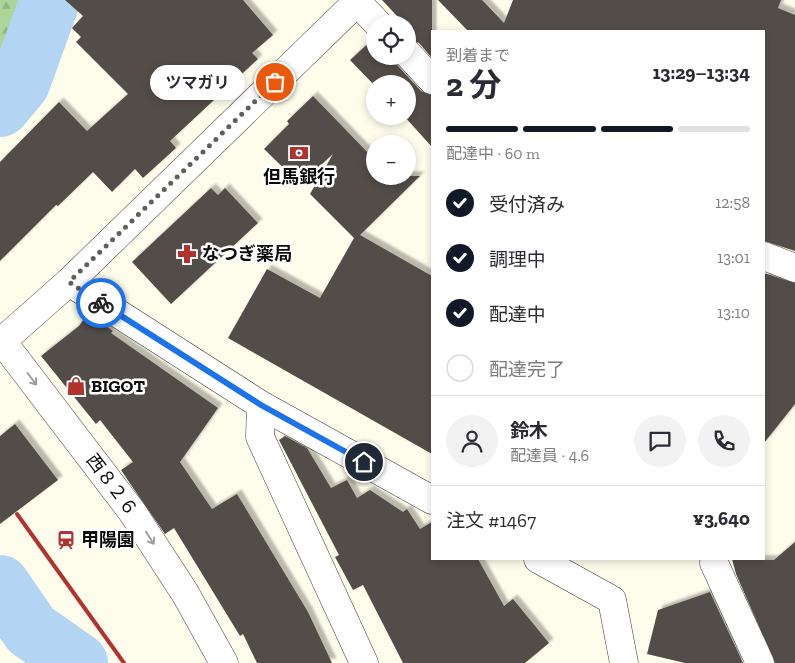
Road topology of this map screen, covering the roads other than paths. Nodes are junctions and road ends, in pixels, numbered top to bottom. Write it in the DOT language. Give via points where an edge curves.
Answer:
graph roads {
  1 [pos="358,1"];
  2 [pos="370,15"];
  3 [pos="416,63"];
  4 [pos="431,79"];
  5 [pos="765,256"];
  6 [pos="795,268"];
  7 [pos="69,282"];
  8 [pos="1,342"];
  9 [pos="261,405"];
  10 [pos="431,499"];
  11 [pos="540,560"];
  12 [pos="714,563"];
  13 [pos="224,663"];
  14 [pos="364,663"];
  15 [pos="624,663"];
  16 [pos="760,663"];
  1 -- 2 [label="street"];
  1 -- 7 [label="street"];
  3 -- 4 [label="street"];
  5 -- 6 [label="street"];
  7 -- 8 [label="street"];
  7 -- 9 [label="street"];
  8 -- 13 [label="street, 西８２６, one-way" via="133,513 185,593"];
  9 -- 10 [label="street"];
  9 -- 14 [label="street" via="260,437"];
  11 -- 15 [label="street" via="612,600"];
  12 -- 16 [label="street"];
}
